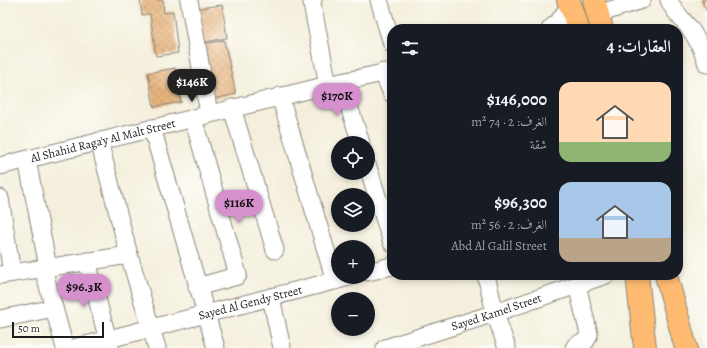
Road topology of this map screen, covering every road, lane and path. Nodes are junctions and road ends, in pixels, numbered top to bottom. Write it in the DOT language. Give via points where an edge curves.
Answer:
graph roads {
  1 [pos="189,0"];
  2 [pos="313,0"];
  3 [pos="379,0"];
  4 [pos="642,0"];
  5 [pos="669,0"];
  6 [pos="569,2"];
  7 [pos="598,14"];
  8 [pos="556,24"];
  9 [pos="576,24"];
  10 [pos="387,27"];
  11 [pos="707,64"];
  12 [pos="387,72"];
  13 [pos="335,83"];
  14 [pos="280,96"];
  15 [pos="232,108"];
  16 [pos="201,116"];
  17 [pos="152,128"];
  18 [pos="358,136"];
  19 [pos="99,141"];
  20 [pos="27,160"];
  21 [pos="0,166"];
  22 [pos="372,180"];
  23 [pos="0,198"];
  24 [pos="387,227"];
  25 [pos="331,247"];
  26 [pos="275,250"];
  27 [pos="128,255"];
  28 [pos="87,261"];
  29 [pos="387,267"];
  30 [pos="46,268"];
  31 [pos="375,270"];
  32 [pos="6,274"];
  33 [pos="487,280"];
  34 [pos="593,280"];
  35 [pos="638,280"];
  36 [pos="667,280"];
  37 [pos="331,282"];
  38 [pos="577,286"];
  39 [pos="198,287"];
  40 [pos="271,297"];
  41 [pos="54,308"];
  42 [pos="206,313"];
  43 [pos="496,313"];
  44 [pos="0,319"];
  45 [pos="152,329"];
  46 [pos="109,344"];
  47 [pos="65,348"];
  48 [pos="74,348"];
  49 [pos="157,348"];
  50 [pos="216,348"];
  51 [pos="282,348"];
  52 [pos="385,348"];
  53 [pos="507,348"];
  54 [pos="574,348"];
  55 [pos="645,348"];
  56 [pos="686,348"];
  1 -- 16 [label="street"];
  2 -- 13 [label="street" via="312,9"];
  3 -- 10 [label="street"];
  4 -- 7 [label="street"];
  5 -- 11 [label="street" via="695,35"];
  6 -- 8 [label="street"];
  6 -- 9 [label="highway"];
  12 -- 13 [label="street, Al Shahid Raga'y Al Malt Street"];
  13 -- 14 [label="street, Al Shahid Raga'y Al Malt Street"];
  13 -- 18 [label="street"];
  14 -- 15 [label="street, Al Shahid Raga'y Al Malt Street"];
  14 -- 25 [label="street"];
  15 -- 16 [label="street, Al Shahid Raga'y Al Malt Street"];
  15 -- 26 [label="street"];
  16 -- 17 [label="street, Al Shahid Raga'y Al Malt Street"];
  16 -- 39 [label="street" via="238,275"];
  17 -- 19 [label="street, Al Shahid Raga'y Al Malt Street"];
  17 -- 39 [label="street"];
  19 -- 20 [label="street, Al Shahid Raga'y Al Malt Street"];
  19 -- 27 [label="street"];
  20 -- 21 [label="street, Al Shahid Raga'y Al Malt Street"];
  20 -- 30 [label="street"];
  22 -- 24 [label="street"];
  23 -- 32 [label="street"];
  27 -- 28 [label="street"];
  27 -- 45 [label="street"];
  28 -- 30 [label="street"];
  28 -- 46 [label="street"];
  29 -- 31 [label="street"];
  30 -- 32 [label="street"];
  30 -- 41 [label="street"];
  33 -- 43 [label="street"];
  34 -- 38 [label="street, Sayed Kamel Street"];
  35 -- 55 [label="highway"];
  36 -- 56 [label="highway"];
  37 -- 40 [label="street, Sayed Al Gendy Street"];
  38 -- 43 [label="street, Sayed Kamel Street"];
  38 -- 54 [label="street" via="589,334 586,341"];
  39 -- 42 [label="street"];
  40 -- 42 [label="street, Sayed Al Gendy Street"];
  40 -- 51 [label="street"];
  41 -- 44 [label="street"];
  41 -- 47 [label="street"];
  42 -- 45 [label="street, Sayed Al Gendy Street"];
  42 -- 50 [label="street"];
  43 -- 52 [label="street, Sayed Kamel Street"];
  43 -- 53 [label="street"];
  45 -- 46 [label="street, Sayed Al Gendy Street"];
  45 -- 49 [label="street"];
  46 -- 48 [label="street, Sayed Al Gendy Street"];
}
